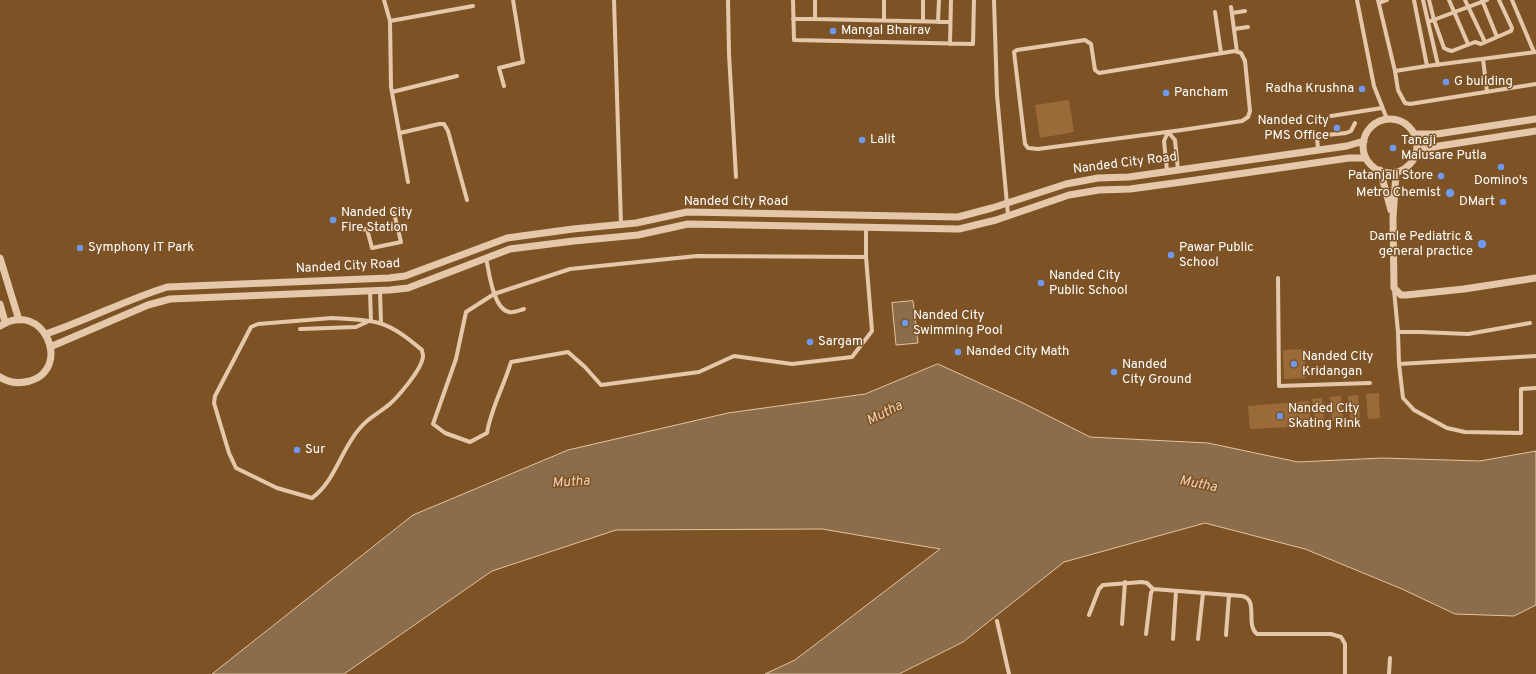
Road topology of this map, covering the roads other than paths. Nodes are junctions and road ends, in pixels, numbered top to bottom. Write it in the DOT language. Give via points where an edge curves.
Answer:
graph roads {
  1 [pos="384,0"];
  2 [pos="513,0"];
  3 [pos="614,0"];
  4 [pos="728,0"];
  5 [pos="793,0"];
  6 [pos="815,0"];
  7 [pos="884,0"];
  8 [pos="923,0"];
  9 [pos="939,0"];
  10 [pos="951,0"];
  11 [pos="974,0"];
  12 [pos="994,0"];
  13 [pos="1356,0"];
  14 [pos="1386,0"];
  15 [pos="1414,0"];
  16 [pos="1423,0"];
  17 [pos="1429,0"];
  18 [pos="1449,0"];
  19 [pos="1466,0"];
  20 [pos="1484,0"];
  21 [pos="1499,0"];
  22 [pos="1512,0"];
  23 [pos="1379,2"];
  24 [pos="473,6"];
  25 [pos="1231,7"];
  26 [pos="1469,7"];
  27 [pos="1245,11"];
  28 [pos="1215,12"];
  29 [pos="1454,12"];
  30 [pos="1232,14"];
  31 [pos="793,19"];
  32 [pos="815,19"];
  33 [pos="1434,20"];
  34 [pos="390,21"];
  35 [pos="884,21"];
  36 [pos="923,22"];
  37 [pos="938,22"];
  38 [pos="950,22"];
  39 [pos="1428,22"];
  40 [pos="1248,27"];
  41 [pos="1234,29"];
  42 [pos="1497,37"];
  43 [pos="1485,42"];
  44 [pos="950,44"];
  45 [pos="1468,44"];
  46 [pos="1237,52"];
  47 [pos="1535,52"];
  48 [pos="1221,53"];
  49 [pos="1483,59"];
  50 [pos="1438,65"];
  51 [pos="1427,66"];
  52 [pos="1395,71"];
  53 [pos="457,76"];
  54 [pos="1536,84"];
  55 [pos="504,86"];
  56 [pos="392,92"];
  57 [pos="1487,92"];
  58 [pos="1382,108"];
  59 [pos="1331,116"];
  60 [pos="1386,119"];
  61 [pos="1536,119"];
  62 [pos="1355,123"];
  63 [pos="1536,131"];
  64 [pos="1168,132"];
  65 [pos="400,133"];
  66 [pos="1415,134"];
  67 [pos="1364,141"];
  68 [pos="1318,150"];
  69 [pos="1417,150"];
  70 [pos="1366,158"];
  71 [pos="1178,170"];
  72 [pos="1380,170"];
  73 [pos="1167,171"];
  74 [pos="1396,172"];
  75 [pos="736,177"];
  76 [pos="408,182"];
  77 [pos="467,200"];
  78 [pos="1006,204"];
  79 [pos="394,213"];
  80 [pos="1008,215"];
  81 [pos="667,216"];
  82 [pos="1392,218"];
  83 [pos="621,224"];
  84 [pos="671,228"];
  85 [pos="866,228"];
  86 [pos="359,230"];
  87 [pos="866,257"];
  88 [pos="0,258"];
  89 [pos="486,258"];
  90 [pos="1278,278"];
  91 [pos="1536,278"];
  92 [pos="1394,288"];
  93 [pos="370,291"];
  94 [pos="380,291"];
  95 [pos="494,294"];
  96 [pos="0,304"];
  97 [pos="524,309"];
  98 [pos="19,320"];
  99 [pos="369,321"];
  100 [pos="381,323"];
  101 [pos="1530,323"];
  102 [pos="3,324"];
  103 [pos="300,329"];
  104 [pos="1398,332"];
  105 [pos="46,334"];
  106 [pos="50,347"];
  107 [pos="1536,356"];
  108 [pos="1399,364"];
  109 [pos="0,377"];
  110 [pos="1370,383"];
  111 [pos="1536,388"];
  112 [pos="1125,582"];
  113 [pos="1153,589"];
  114 [pos="1176,591"];
  115 [pos="1203,593"];
  116 [pos="1229,595"];
  117 [pos="1090,615"];
  118 [pos="997,621"];
  119 [pos="1122,624"];
  120 [pos="1146,634"];
  121 [pos="1226,635"];
  122 [pos="1173,639"];
  123 [pos="1198,639"];
  124 [pos="1390,658"];
  125 [pos="1009,674"];
  126 [pos="1345,674"];
  127 [pos="1389,674"];
  1 -- 34 [label="street"];
  2 -- 55 [label="street" via="523,62 498,68"];
  3 -- 83 [label="street"];
  4 -- 75 [label="street"];
  5 -- 31 [label="street"];
  6 -- 32 [label="street"];
  7 -- 35 [label="street"];
  8 -- 36 [label="street"];
  9 -- 37 [label="street"];
  10 -- 38 [label="street"];
  11 -- 44 [label="street" via="973,44"];
  12 -- 78 [label="street" via="997,95 1004,154"];
  13 -- 58 [label="street" via="1374,86"];
  14 -- 23 [label="street"];
  15 -- 51 [label="street"];
  16 -- 39 [label="street"];
  17 -- 33 [label="street"];
  18 -- 29 [label="street"];
  19 -- 26 [label="street"];
  20 -- 26 [label="street"];
  20 -- 42 [label="street"];
  21 -- 42 [label="street" via="1512,28 1511,31"];
  22 -- 47 [label="street"];
  23 -- 52 [label="street"];
  24 -- 34 [label="street"];
  25 -- 30 [label="street"];
  26 -- 29 [label="street"];
  26 -- 43 [label="street"];
  27 -- 30 [label="street"];
  28 -- 48 [label="street"];
  29 -- 33 [label="street"];
  29 -- 45 [label="street"];
  30 -- 41 [label="street"];
  31 -- 32 [label="street"];
  31 -- 44 [label="street" via="794,40"];
  32 -- 35 [label="street"];
  33 -- 39 [label="street"];
  33 -- 45 [label="street" via="1444,48 1452,51"];
  34 -- 56 [label="street"];
  35 -- 36 [label="street"];
  36 -- 37 [label="street"];
  37 -- 38 [label="street"];
  38 -- 44 [label="street"];
  39 -- 50 [label="street"];
  40 -- 41 [label="street"];
  41 -- 46 [label="street"];
  42 -- 43 [label="street"];
  43 -- 45 [label="street"];
  46 -- 48 [label="street"];
  46 -- 64 [label="street" via="1241,53 1245,61 1250,111 1248,117"];
  47 -- 49 [label="street"];
  48 -- 64 [label="street" via="1099,72 1095,70 1092,44 1085,40 1014,52 1025,144 1028,148 1038,149"];
  49 -- 50 [label="street"];
  49 -- 57 [label="street"];
  50 -- 51 [label="street"];
  51 -- 52 [label="street"];
  52 -- 57 [label="street" via="1398,90 1405,103"];
  53 -- 56 [label="street"];
  54 -- 57 [label="street"];
  56 -- 65 [label="street"];
  58 -- 59 [label="street"];
  58 -- 60 [label="street"];
  60 -- 66 [label="street" via="1403,122"];
  60 -- 67 [label="street" via="1372,126"];
  61 -- 66 [label="street" via="1437,134"];
  62 -- 68 [label="street" via="1351,131 1346,133 1317,136"];
  63 -- 69 [label="street"];
  64 -- 71 [label="street" via="1175,140"];
  64 -- 73 [label="street" via="1164,141"];
  65 -- 76 [label="street"];
  65 -- 77 [label="street" via="444,124"];
  66 -- 69 [label="street"];
  67 -- 68 [label="street, Nanded City Road"];
  67 -- 70 [label="street"];
  68 -- 71 [label="street, Nanded City Road"];
  69 -- 74 [label="street" via="1409,165"];
  70 -- 72 [label="street" via="1371,165"];
  70 -- 80 [label="street, Nanded City Road" via="1349,158 1182,182 1099,190 1069,195"];
  71 -- 73 [label="street, Nanded City Road"];
  72 -- 74 [label="street"];
  72 -- 82 [label="street"];
  73 -- 78 [label="street, Nanded City Road" via="1066,184"];
  74 -- 82 [label="street"];
  78 -- 80 [label="street"];
  78 -- 81 [label="street, Nanded City Road" via="958,217 687,212"];
  79 -- 86 [label="street" via="401,242 372,248 367,229"];
  80 -- 85 [label="street, Nanded City Road" via="959,229"];
  81 -- 83 [label="street, Nanded City Road"];
  81 -- 84 [label="street"];
  82 -- 92 [label="street"];
  83 -- 105 [label="street, Nanded City Road" via="507,238 405,276 167,287"];
  84 -- 85 [label="street, Nanded City Road" via="688,224"];
  84 -- 89 [label="street, Nanded City Road" via="638,235 510,249"];
  85 -- 87 [label="street"];
  87 -- 95 [label="street" via="697,256 570,270"];
  87 -- 95 [label="street" via="872,332 852,357 792,364 734,356 698,372 601,385 568,352 522,359 511,362 486,433 470,442 445,433 432,424 456,359 466,312"];
  88 -- 98 [label="street"];
  89 -- 94 [label="street, Nanded City Road" via="408,288"];
  89 -- 95 [label="street"];
  90 -- 110 [label="street" via="1279,386"];
  91 -- 92 [label="street" via="1406,295 1401,295"];
  92 -- 104 [label="street"];
  93 -- 94 [label="street, Nanded City Road"];
  93 -- 99 [label="street"];
  93 -- 106 [label="street, Nanded City Road" via="170,299 148,305"];
  94 -- 100 [label="street"];
  95 -- 97 [label="street" via="503,310 510,313"];
  96 -- 102 [label="street"];
  98 -- 102 [label="street"];
  98 -- 105 [label="street" via="32,322"];
  99 -- 100 [label="street"];
  99 -- 100 [label="street" via="332,318 258,324 250,327 215,396 214,403 236,468 276,488 303,497 312,498 319,493 348,442 370,418 400,396 424,357 422,350"];
  99 -- 103 [label="street" via="356,327"];
  101 -- 104 [label="street" via="1468,334"];
  104 -- 108 [label="street"];
  105 -- 106 [label="street"];
  106 -- 109 [label="street" via="50,360 46,368 32,380 15,383"];
  107 -- 108 [label="street"];
  108 -- 111 [label="street" via="1402,398 1414,410 1429,419 1447,428 1465,432 1521,433 1521,389"];
  112 -- 113 [label="street" via="1145,582"];
  112 -- 117 [label="street" via="1101,586"];
  112 -- 119 [label="street"];
  113 -- 114 [label="street"];
  113 -- 120 [label="street"];
  114 -- 115 [label="street"];
  114 -- 122 [label="street"];
  115 -- 116 [label="street"];
  115 -- 123 [label="street"];
  116 -- 121 [label="street"];
  116 -- 126 [label="street" via="1249,599 1252,628 1257,634 1331,634 1341,637 1345,644"];
  118 -- 125 [label="street"];
  124 -- 127 [label="street"];
}
